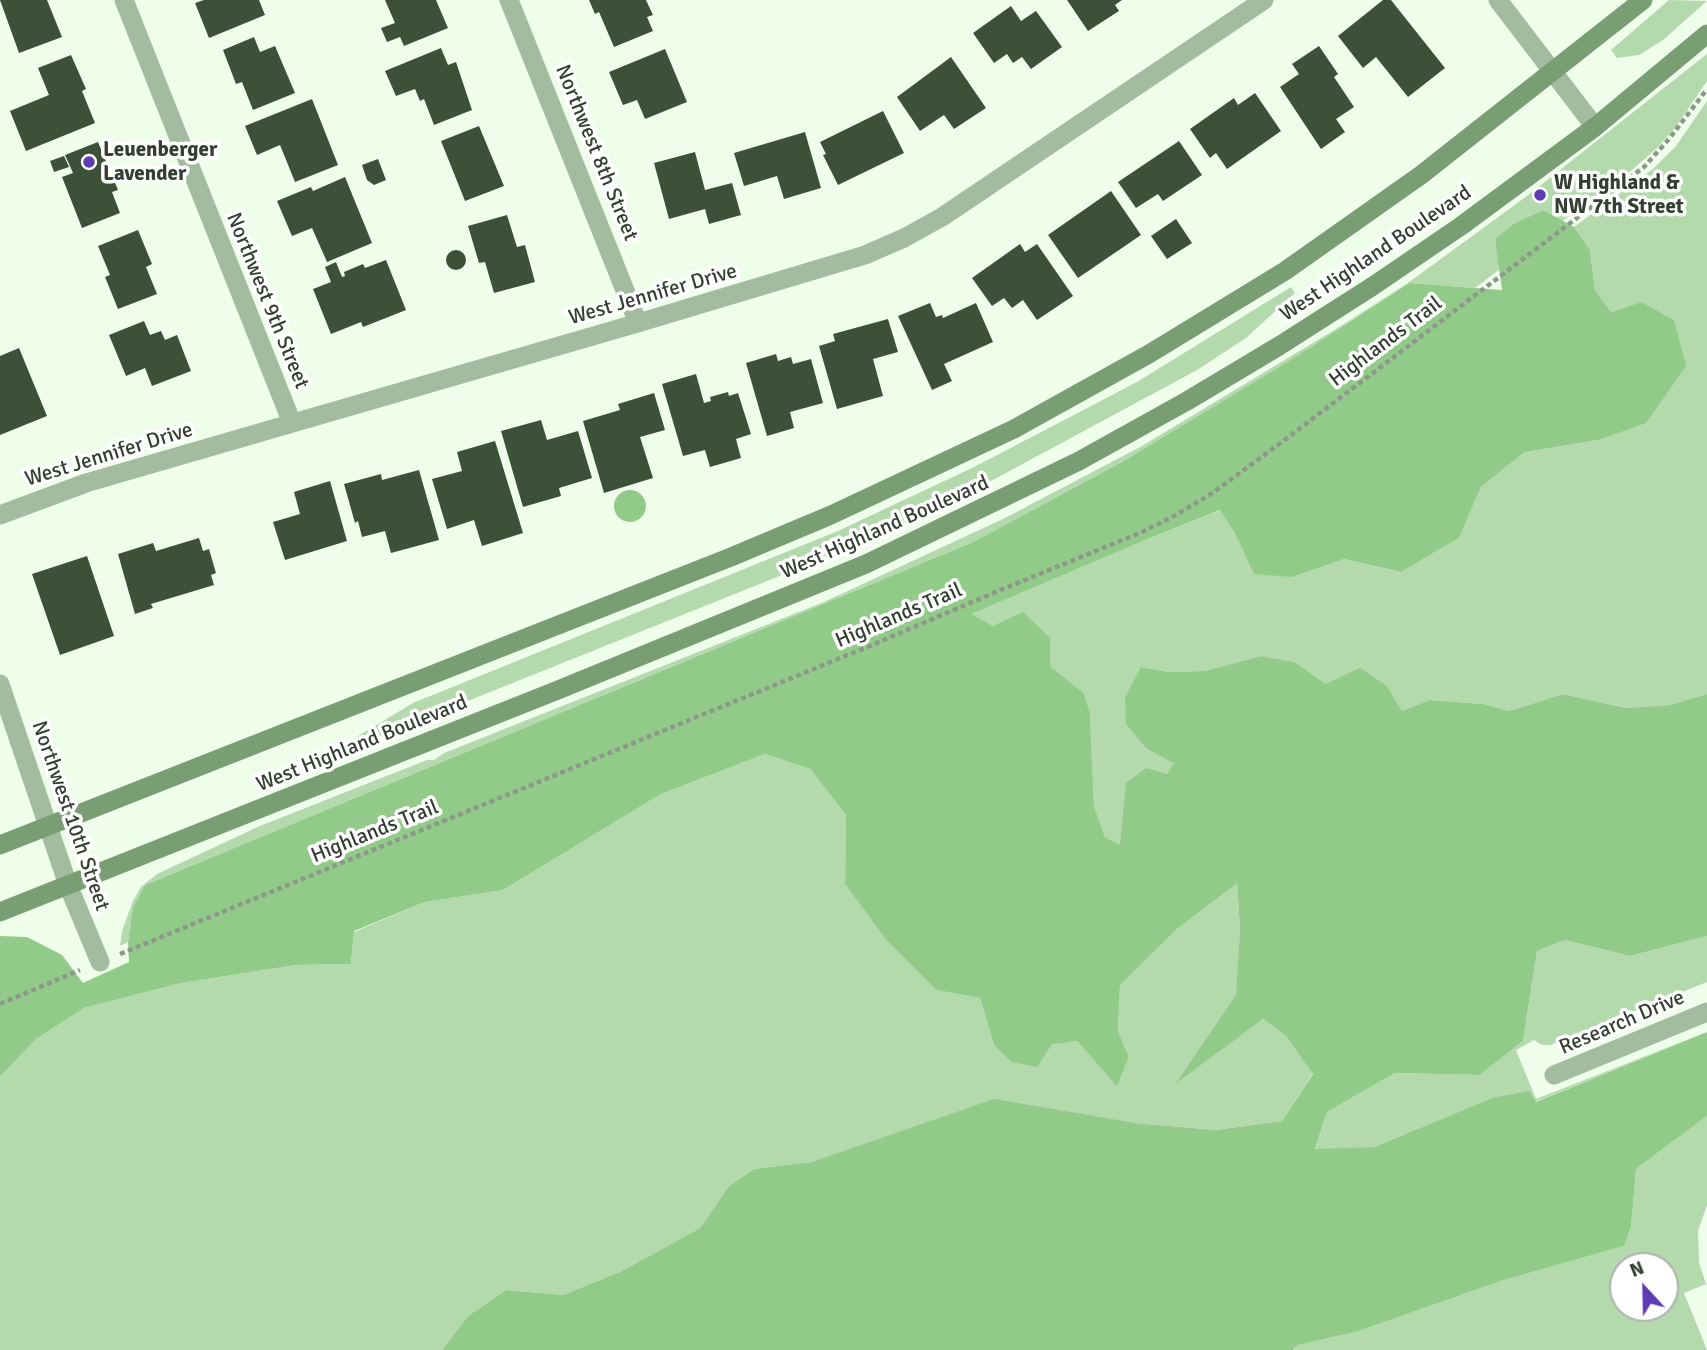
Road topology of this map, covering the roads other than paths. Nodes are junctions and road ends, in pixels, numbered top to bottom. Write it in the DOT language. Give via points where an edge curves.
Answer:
graph roads {
  1 [pos="124,0"];
  2 [pos="509,0"];
  3 [pos="1264,0"];
  4 [pos="1498,0"];
  5 [pos="1643,0"];
  6 [pos="1707,34"];
  7 [pos="1553,72"];
  8 [pos="1595,127"];
  9 [pos="638,323"];
  10 [pos="292,423"];
  11 [pos="0,514"];
  12 [pos="0,684"];
  13 [pos="48,826"];
  14 [pos="0,845"];
  15 [pos="68,885"];
  16 [pos="0,912"];
  17 [pos="100,962"];
  18 [pos="1707,1012"];
  19 [pos="1553,1075"];
  1 -- 10 [label="street, Northwest 9th Street"];
  2 -- 9 [label="street, Northwest 8th Street"];
  3 -- 9 [label="street, West Jennifer Drive" via="904,238 865,255"];
  4 -- 7 [label="street"];
  5 -- 7 [label="main road, West Highland Boulevard"];
  6 -- 8 [label="main road, West Highland Boulevard"];
  7 -- 8 [label="street"];
  7 -- 13 [label="main road, West Highland Boulevard" via="1421,175 1285,271 1014,429 744,552"];
  8 -- 15 [label="main road, West Highland Boulevard" via="1461,226 1279,346 1091,455 998,502 743,615"];
  9 -- 10 [label="street, West Jennifer Drive"];
  10 -- 11 [label="street, West Jennifer Drive" via="63,490"];
  12 -- 13 [label="street, Northwest 10th Street"];
  13 -- 14 [label="main road, West Highland Boulevard"];
  13 -- 15 [label="street, Northwest 10th Street"];
  15 -- 16 [label="main road, West Highland Boulevard"];
  15 -- 17 [label="street, Northwest 10th Street"];
  18 -- 19 [label="street, Research Drive"];
}
